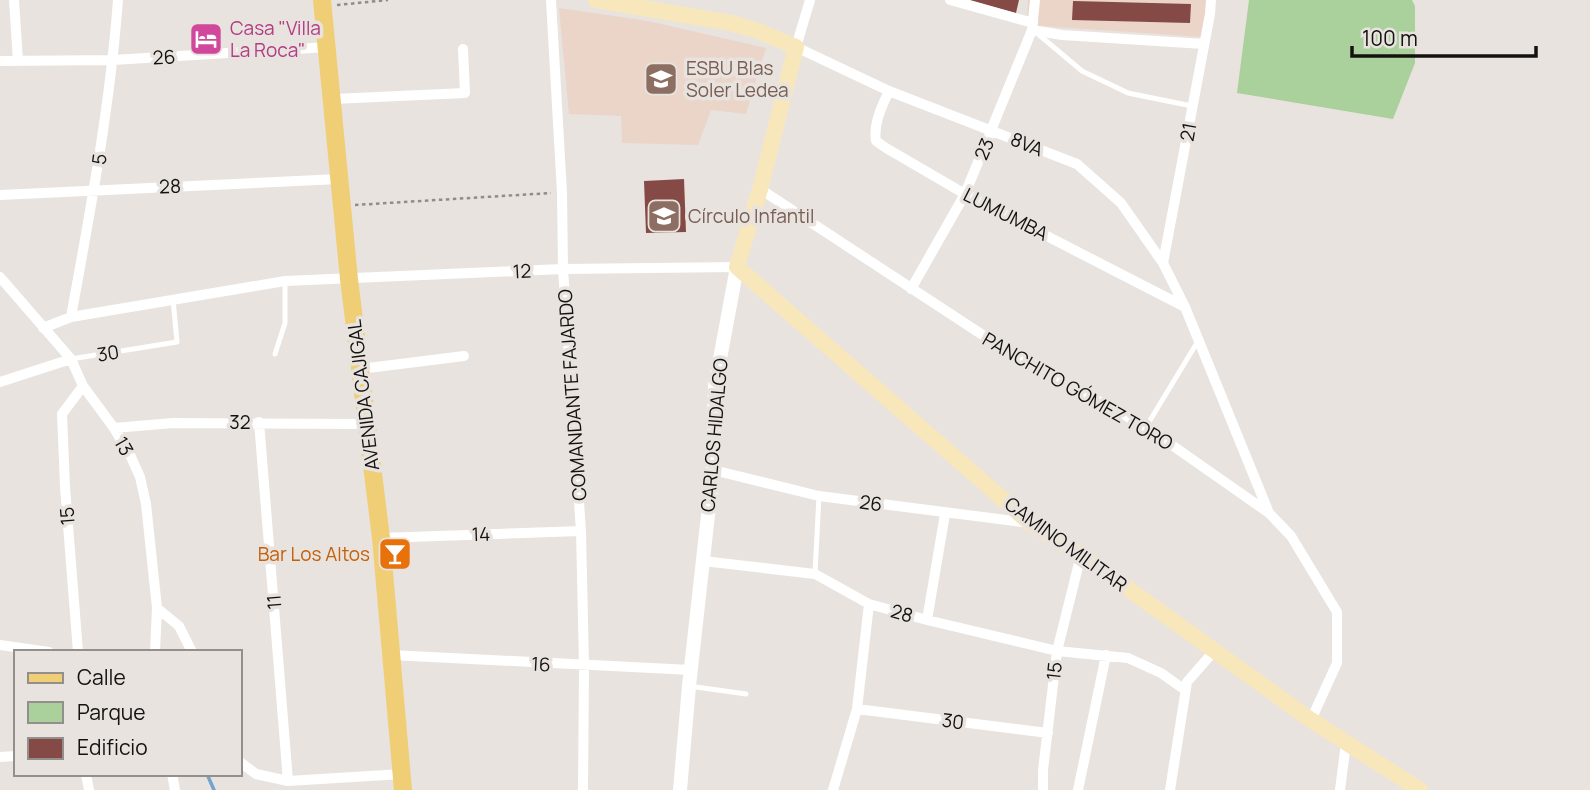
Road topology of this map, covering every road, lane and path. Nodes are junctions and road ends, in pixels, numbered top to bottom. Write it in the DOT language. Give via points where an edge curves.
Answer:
graph roads {
  1 [pos="14,0"];
  2 [pos="118,0"];
  3 [pos="388,0"];
  4 [pos="551,0"];
  5 [pos="596,0"];
  6 [pos="810,0"];
  7 [pos="950,0"];
  8 [pos="1035,0"];
  9 [pos="1211,0"];
  10 [pos="322,3"];
  11 [pos="671,6"];
  12 [pos="1033,26"];
  13 [pos="1204,44"];
  14 [pos="328,47"];
  15 [pos="796,47"];
  16 [pos="463,49"];
  17 [pos="113,60"];
  18 [pos="0,61"];
  19 [pos="18,61"];
  20 [pos="889,91"];
  21 [pos="333,99"];
  22 [pos="1192,106"];
  23 [pos="992,130"];
  24 [pos="339,179"];
  25 [pos="94,189"];
  26 [pos="760,189"];
  27 [pos="562,193"];
  28 [pos="965,194"];
  29 [pos="0,195"];
  30 [pos="341,206"];
  31 [pos="1163,263"];
  32 [pos="737,267"];
  33 [pos="563,269"];
  34 [pos="0,276"];
  35 [pos="349,279"];
  36 [pos="285,281"];
  37 [pos="911,289"];
  38 [pos="173,299"];
  39 [pos="1185,307"];
  40 [pos="71,317"];
  41 [pos="43,328"];
  42 [pos="1198,341"];
  43 [pos="275,354"];
  44 [pos="464,356"];
  45 [pos="71,359"];
  46 [pos="360,369"];
  47 [pos="0,382"];
  48 [pos="83,386"];
  49 [pos="259,422"];
  50 [pos="367,424"];
  51 [pos="1146,427"];
  52 [pos="114,428"];
  53 [pos="713,470"];
  54 [pos="820,496"];
  55 [pos="1269,513"];
  56 [pos="945,514"];
  57 [pos="1030,523"];
  58 [pos="581,531"];
  59 [pos="381,538"];
  60 [pos="1081,555"];
  61 [pos="703,561"];
  62 [pos="814,574"];
  63 [pos="869,604"];
  64 [pos="157,608"];
  65 [pos="927,620"];
  66 [pos="0,645"];
  67 [pos="35,650"];
  68 [pos="78,650"];
  69 [pos="155,650"];
  70 [pos="191,650"];
  71 [pos="1214,650"];
  72 [pos="1056,651"];
  73 [pos="391,655"];
  74 [pos="1106,655"];
  75 [pos="584,666"];
  76 [pos="691,670"];
  77 [pos="689,686"];
  78 [pos="1185,690"];
  79 [pos="746,694"];
  80 [pos="857,709"];
  81 [pos="1311,720"];
  82 [pos="1048,733"];
  83 [pos="1346,743"];
  84 [pos="242,764"];
  85 [pos="288,781"];
  86 [pos="402,782"];
  87 [pos="583,790"];
  88 [pos="680,790"];
  89 [pos="833,790"];
  90 [pos="1043,790"];
  91 [pos="1078,790"];
  92 [pos="1170,790"];
  93 [pos="1340,790"];
  94 [pos="1420,790"];
  1 -- 19 [label="street"];
  2 -- 17 [label="street, 5"];
  3 -- 10 [label="path"];
  4 -- 27 [label="street, COMANDANTE FAJARDO"];
  5 -- 11 [label="main road, 8VA"];
  6 -- 15 [label="street"];
  7 -- 12 [label="street"];
  8 -- 12 [label="street, 23"];
  9 -- 13 [label="street, 21"];
  10 -- 14 [label="main road, AVENIDA CAJIGAL"];
  11 -- 15 [label="main road, 8VA"];
  12 -- 13 [label="street" via="1062,35"];
  12 -- 22 [label="lane" via="1082,71 1128,93"];
  12 -- 23 [label="street, 23"];
  13 -- 22 [label="street, 21"];
  14 -- 17 [label="street, 26"];
  14 -- 21 [label="main road, AVENIDA CAJIGAL"];
  15 -- 20 [label="street, 8VA"];
  15 -- 26 [label="main road, CARLOS HIDALGO"];
  16 -- 21 [label="street" via="465,93"];
  17 -- 19 [label="street, 26"];
  17 -- 25 [label="street, 5"];
  18 -- 19 [label="street, 26"];
  20 -- 23 [label="street, 8VA"];
  20 -- 28 [label="street, LUMUMBA" via="876,141"];
  21 -- 24 [label="main road, AVENIDA CAJIGAL"];
  22 -- 31 [label="street, 21"];
  23 -- 28 [label="street, 23"];
  23 -- 31 [label="street, 8VA" via="1077,164 1121,203"];
  24 -- 25 [label="street, 28"];
  24 -- 30 [label="main road, AVENIDA CAJIGAL"];
  25 -- 29 [label="street, 28"];
  25 -- 40 [label="street, 5"];
  26 -- 32 [label="main road, CARLOS HIDALGO"];
  26 -- 37 [label="street, PANCHITO GÓMEZ TORO"];
  27 -- 30 [label="path"];
  27 -- 33 [label="street, COMANDANTE FAJARDO"];
  28 -- 37 [label="street, 23"];
  28 -- 39 [label="street, LUMUMBA"];
  30 -- 35 [label="main road, AVENIDA CAJIGAL"];
  31 -- 39 [label="street, 8VA"];
  32 -- 33 [label="street, 12"];
  32 -- 53 [label="street, CARLOS HIDALGO" via="715,386"];
  32 -- 57 [label="main road, CAMINO MILITAR"];
  33 -- 35 [label="street, 12"];
  33 -- 58 [label="street, COMANDANTE FAJARDO"];
  34 -- 41 [label="street, 13"];
  35 -- 36 [label="street"];
  35 -- 46 [label="main road, AVENIDA CAJIGAL"];
  36 -- 38 [label="street"];
  36 -- 43 [label="lane" via="285,323"];
  37 -- 51 [label="street, PANCHITO GÓMEZ TORO" via="1004,349"];
  38 -- 40 [label="street"];
  38 -- 45 [label="lane, 30" via="177,342"];
  39 -- 42 [label="street, 8VA"];
  40 -- 41 [label="street"];
  41 -- 45 [label="street, 13"];
  42 -- 51 [label="lane"];
  42 -- 55 [label="street, 8VA"];
  44 -- 46 [label="street"];
  45 -- 47 [label="street, 30"];
  45 -- 48 [label="street, 13"];
  46 -- 50 [label="main road, AVENIDA CAJIGAL"];
  48 -- 52 [label="street, 13"];
  48 -- 68 [label="street, 15" via="62,414"];
  49 -- 50 [label="street, 32"];
  49 -- 52 [label="street, 32"];
  49 -- 85 [label="street, 11"];
  50 -- 59 [label="main road, AVENIDA CAJIGAL"];
  51 -- 55 [label="street, PANCHITO GÓMEZ TORO"];
  52 -- 64 [label="street, 13" via="143,490"];
  53 -- 54 [label="street, 26"];
  53 -- 61 [label="street, CARLOS HIDALGO"];
  54 -- 56 [label="street, 26"];
  54 -- 62 [label="lane"];
  55 -- 81 [label="street, PANCHITO GÓMEZ TORO" via="1292,536 1337,612 1337,663"];
  56 -- 57 [label="street, 26"];
  56 -- 65 [label="street"];
  57 -- 60 [label="main road, CAMINO MILITAR"];
  58 -- 59 [label="street, 14"];
  58 -- 75 [label="street, COMANDANTE FAJARDO"];
  59 -- 73 [label="main road, AVENIDA CAJIGAL"];
  60 -- 71 [label="main road, CAMINO MILITAR"];
  60 -- 72 [label="street, 15"];
  61 -- 62 [label="street, 28"];
  61 -- 76 [label="street, CARLOS HIDALGO"];
  62 -- 63 [label="street, 28"];
  63 -- 65 [label="street, 28"];
  63 -- 80 [label="street"];
  64 -- 69 [label="street, 13"];
  64 -- 70 [label="street" via="179,626"];
  65 -- 72 [label="street, 28"];
  66 -- 67 [label="street"];
  71 -- 78 [label="street"];
  71 -- 81 [label="main road, CAMINO MILITAR"];
  72 -- 74 [label="street, 28"];
  72 -- 82 [label="street, 15"];
  73 -- 75 [label="street, 16"];
  73 -- 86 [label="main road, AVENIDA CAJIGAL"];
  74 -- 78 [label="street, 28" via="1128,658"];
  74 -- 91 [label="street"];
  75 -- 76 [label="street, 16"];
  75 -- 87 [label="street, COMANDANTE FAJARDO"];
  76 -- 77 [label="street, CARLOS HIDALGO"];
  77 -- 79 [label="lane"];
  77 -- 88 [label="street, CARLOS HIDALGO"];
  78 -- 92 [label="street"];
  80 -- 82 [label="street, 30"];
  80 -- 89 [label="street"];
  81 -- 83 [label="main road, CAMINO MILITAR"];
  82 -- 90 [label="street, 15"];
  83 -- 93 [label="street"];
  83 -- 94 [label="main road, CAMINO MILITAR"];
  84 -- 85 [label="street" via="256,774"];
  85 -- 86 [label="street"];
}
